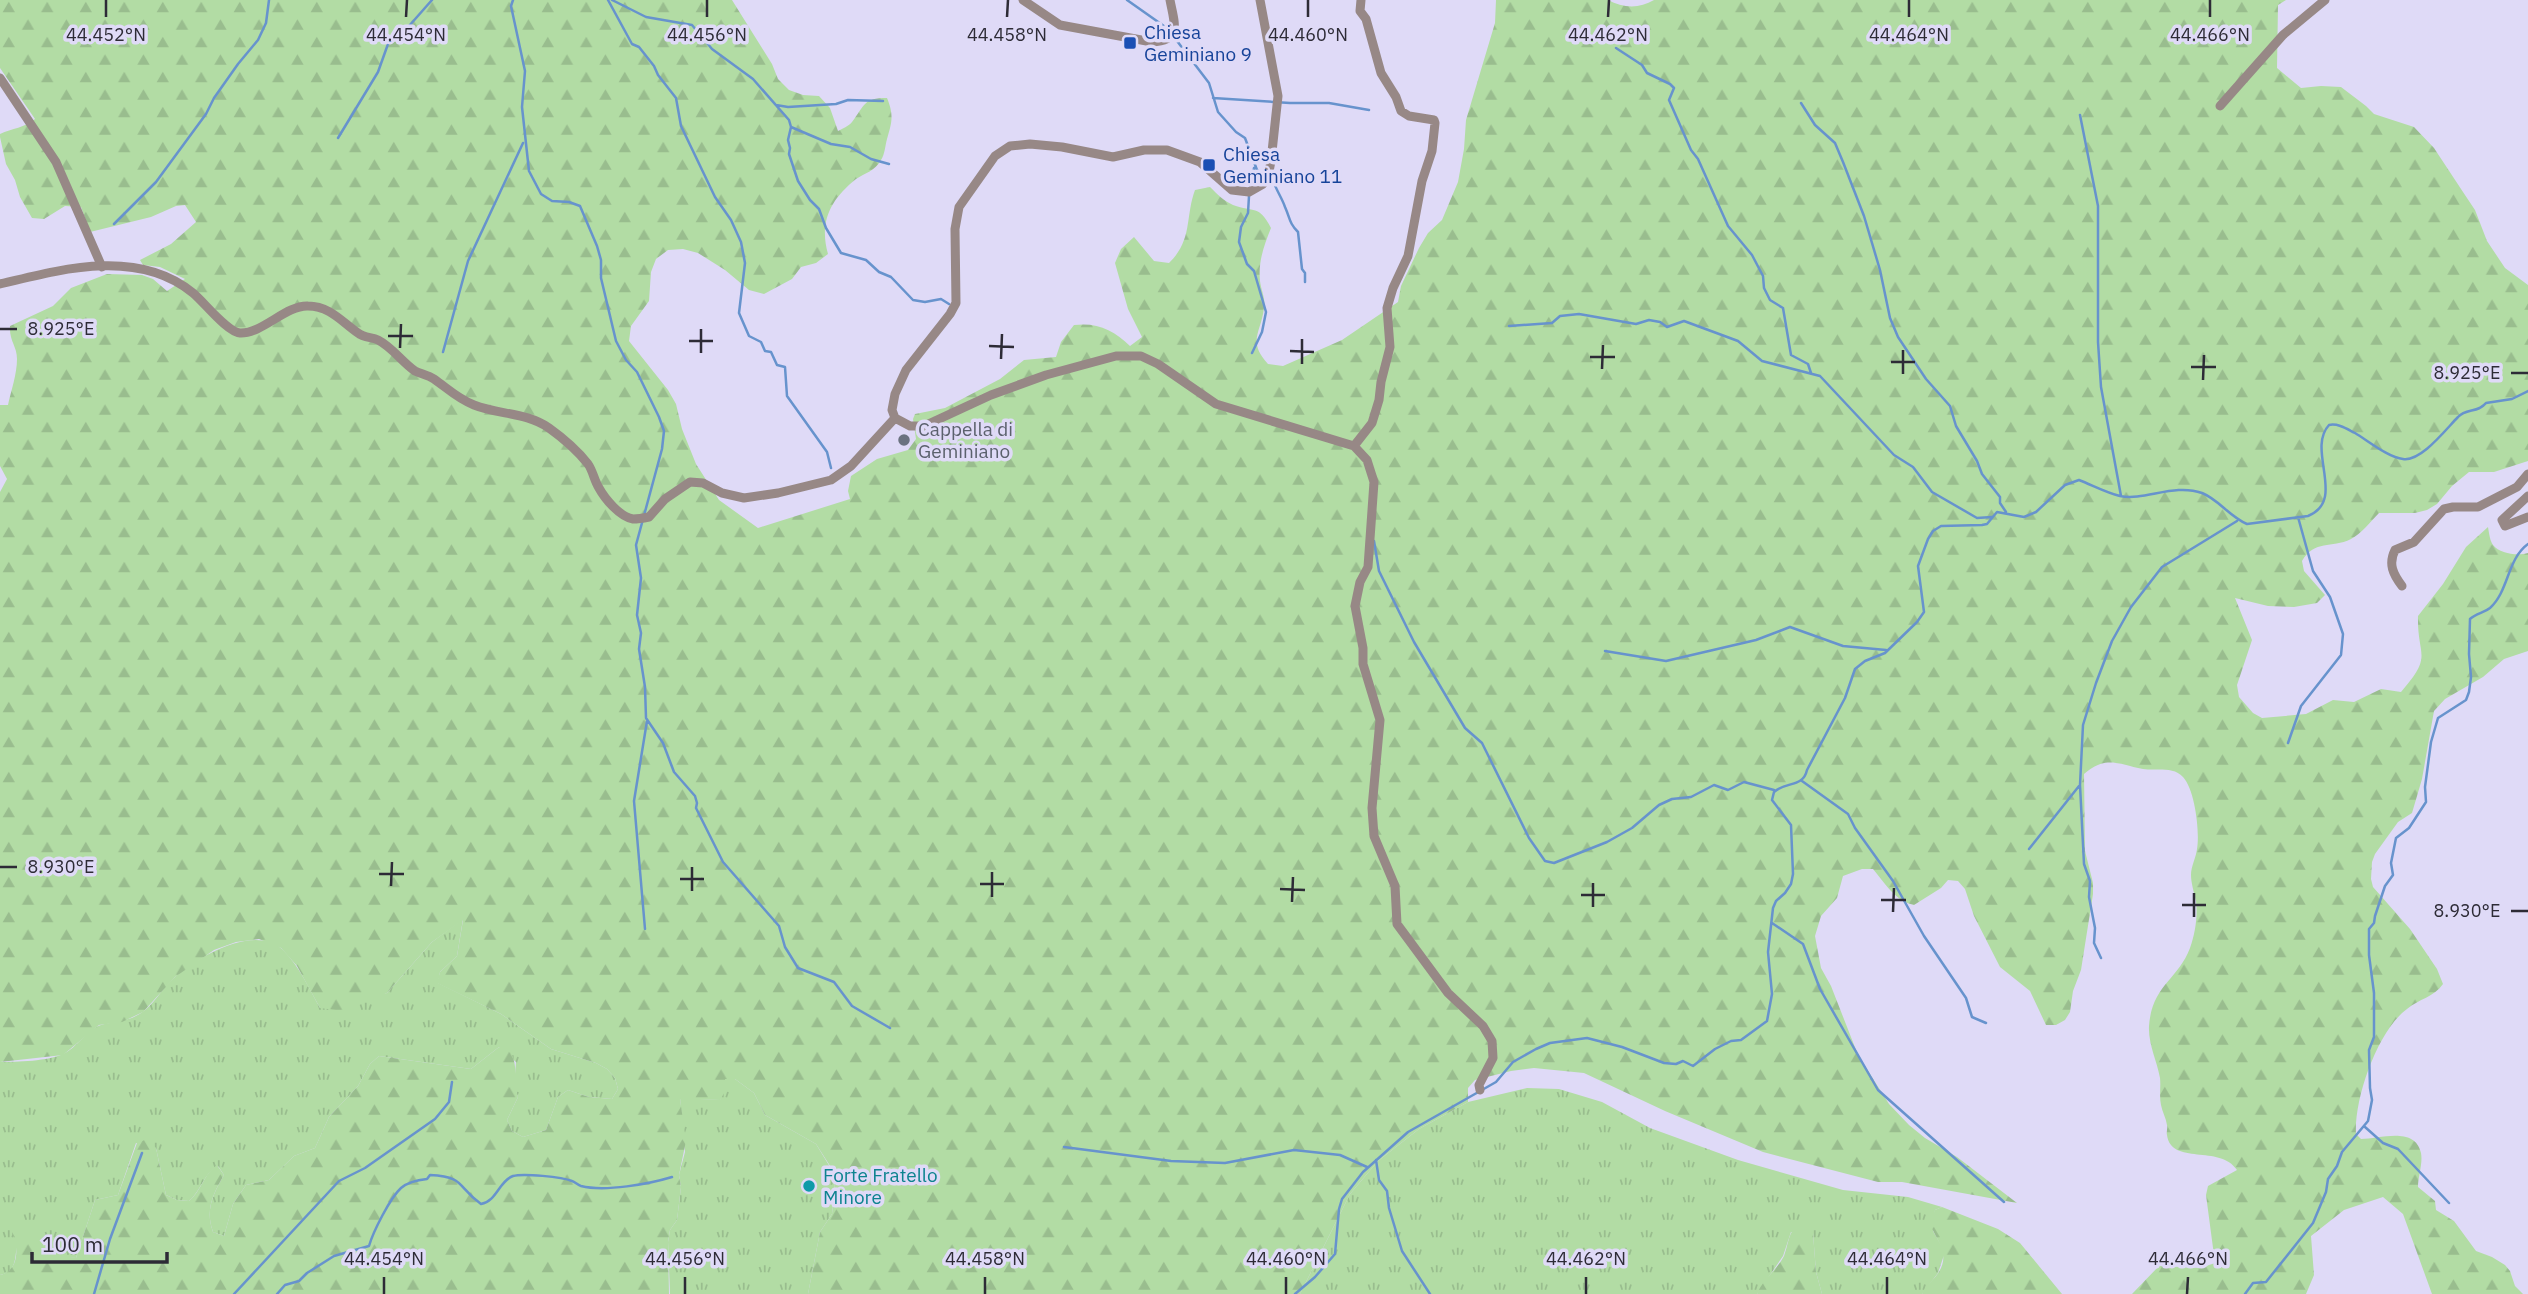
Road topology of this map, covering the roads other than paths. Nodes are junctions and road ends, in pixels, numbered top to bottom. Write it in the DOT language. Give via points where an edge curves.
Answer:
graph roads {
  1 [pos="1023,0"];
  2 [pos="1170,0"];
  3 [pos="1260,0"];
  4 [pos="1361,0"];
  5 [pos="2325,0"];
  6 [pos="0,78"];
  7 [pos="2221,106"];
  8 [pos="102,267"];
  9 [pos="0,284"];
  10 [pos="895,418"];
  11 [pos="1354,446"];
  12 [pos="2528,474"];
  13 [pos="2528,496"];
  14 [pos="2528,517"];
  15 [pos="2402,586"];
  16 [pos="1480,1090"];
  1 -- 2 [label="street" via="1059,25 1158,41 1174,33"];
  3 -- 10 [label="street" via="1278,96 1271,162 1263,184 1249,192 1233,190 1200,163 1167,150 1112,157 1030,144 1002,151 958,207 954,229 956,303 906,370 895,394"];
  4 -- 11 [label="street" via="1360,12 1378,65 1401,111 1435,123 1408,256 1387,308 1390,347 1379,400 1372,423"];
  5 -- 7 [label="street" via="2293,25"];
  6 -- 8 [label="street" via="56,162"];
  8 -- 9 [label="street" via="62,269"];
  8 -- 10 [label="street" via="152,270 172,278 230,330 241,333 306,305 323,309 360,335 378,341 452,394 547,426 589,465 599,489 616,509 632,519 649,517 690,482 703,482 744,498 831,480 851,466"];
  10 -- 11 [label="street" via="910,426 924,426 1046,375 1116,356 1141,356 1216,404"];
  11 -- 16 [label="street" via="1367,460 1374,482 1368,567 1355,606 1363,664 1380,720 1371,808 1374,836 1395,886 1397,924 1448,993 1483,1026 1492,1041 1493,1058"];
  12 -- 15 [label="street" via="2517,487 2478,508 2444,509 2414,542 2395,550 2391,567"];
  13 -- 14 [label="street" via="2502,520 2505,526"];
}
